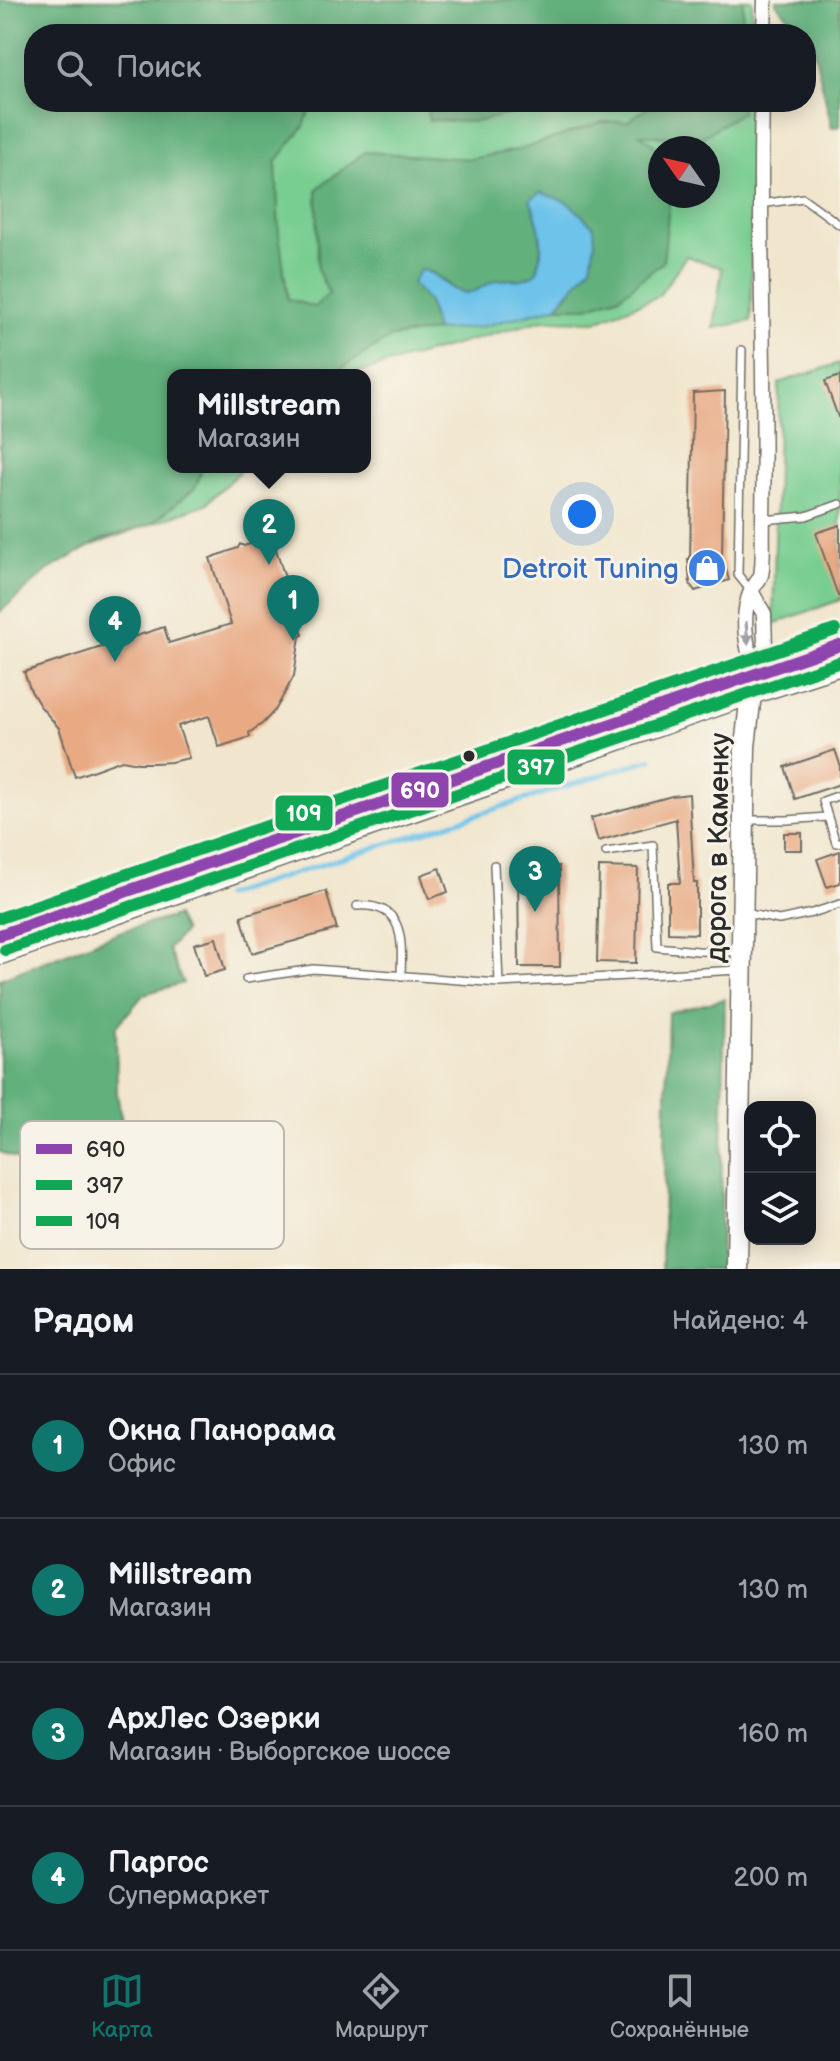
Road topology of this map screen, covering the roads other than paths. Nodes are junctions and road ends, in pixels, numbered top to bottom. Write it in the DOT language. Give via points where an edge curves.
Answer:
graph roads {
  1 [pos="765,0"];
  2 [pos="764,24"];
  3 [pos="762,112"];
  4 [pos="761,204"];
  5 [pos="840,225"];
  6 [pos="742,350"];
  7 [pos="840,504"];
  8 [pos="763,520"];
  9 [pos="751,591"];
  10 [pos="840,645"];
  11 [pos="840,664"];
  12 [pos="754,683"];
  13 [pos="840,795"];
  14 [pos="827,817"];
  15 [pos="744,820"];
  16 [pos="840,842"];
  17 [pos="606,852"];
  18 [pos="494,865"];
  19 [pos="840,904"];
  20 [pos="357,906"];
  21 [pos="743,913"];
  22 [pos="0,935"];
  23 [pos="0,953"];
  24 [pos="742,961"];
  25 [pos="401,976"];
  26 [pos="246,979"];
  27 [pos="499,983"];
  28 [pos="737,1269"];
  1 -- 2 [label="street"];
  3 -- 4 [label="street"];
  4 -- 5 [label="lane" via="803,198"];
  4 -- 8 [label="street"];
  6 -- 9 [label="lane" via="738,575"];
  7 -- 8 [label="lane" via="806,516"];
  8 -- 9 [label="street" via="760,576"];
  9 -- 12 [label="street, дорога в Каменку" via="764,614 765,648"];
  10 -- 12 [label="main road"];
  11 -- 12 [label="main road"];
  12 -- 15 [label="street, дорога в Каменку" via="745,747"];
  12 -- 22 [label="main road"];
  12 -- 23 [label="main road"];
  13 -- 14 [label="lane" via="823,801"];
  14 -- 15 [label="lane"];
  14 -- 16 [label="lane" via="836,843"];
  15 -- 21 [label="street, дорога в Каменку"];
  17 -- 24 [label="lane" via="653,845 657,947"];
  18 -- 27 [label="lane"];
  19 -- 21 [label="lane" via="779,920"];
  20 -- 25 [label="lane" via="383,909 396,921 402,938"];
  21 -- 24 [label="street, дорога в Каменку"];
  24 -- 27 [label="lane"];
  24 -- 28 [label="street, дорога в Каменку"];
  25 -- 26 [label="lane" via="313,969"];
  25 -- 27 [label="lane"];
}
